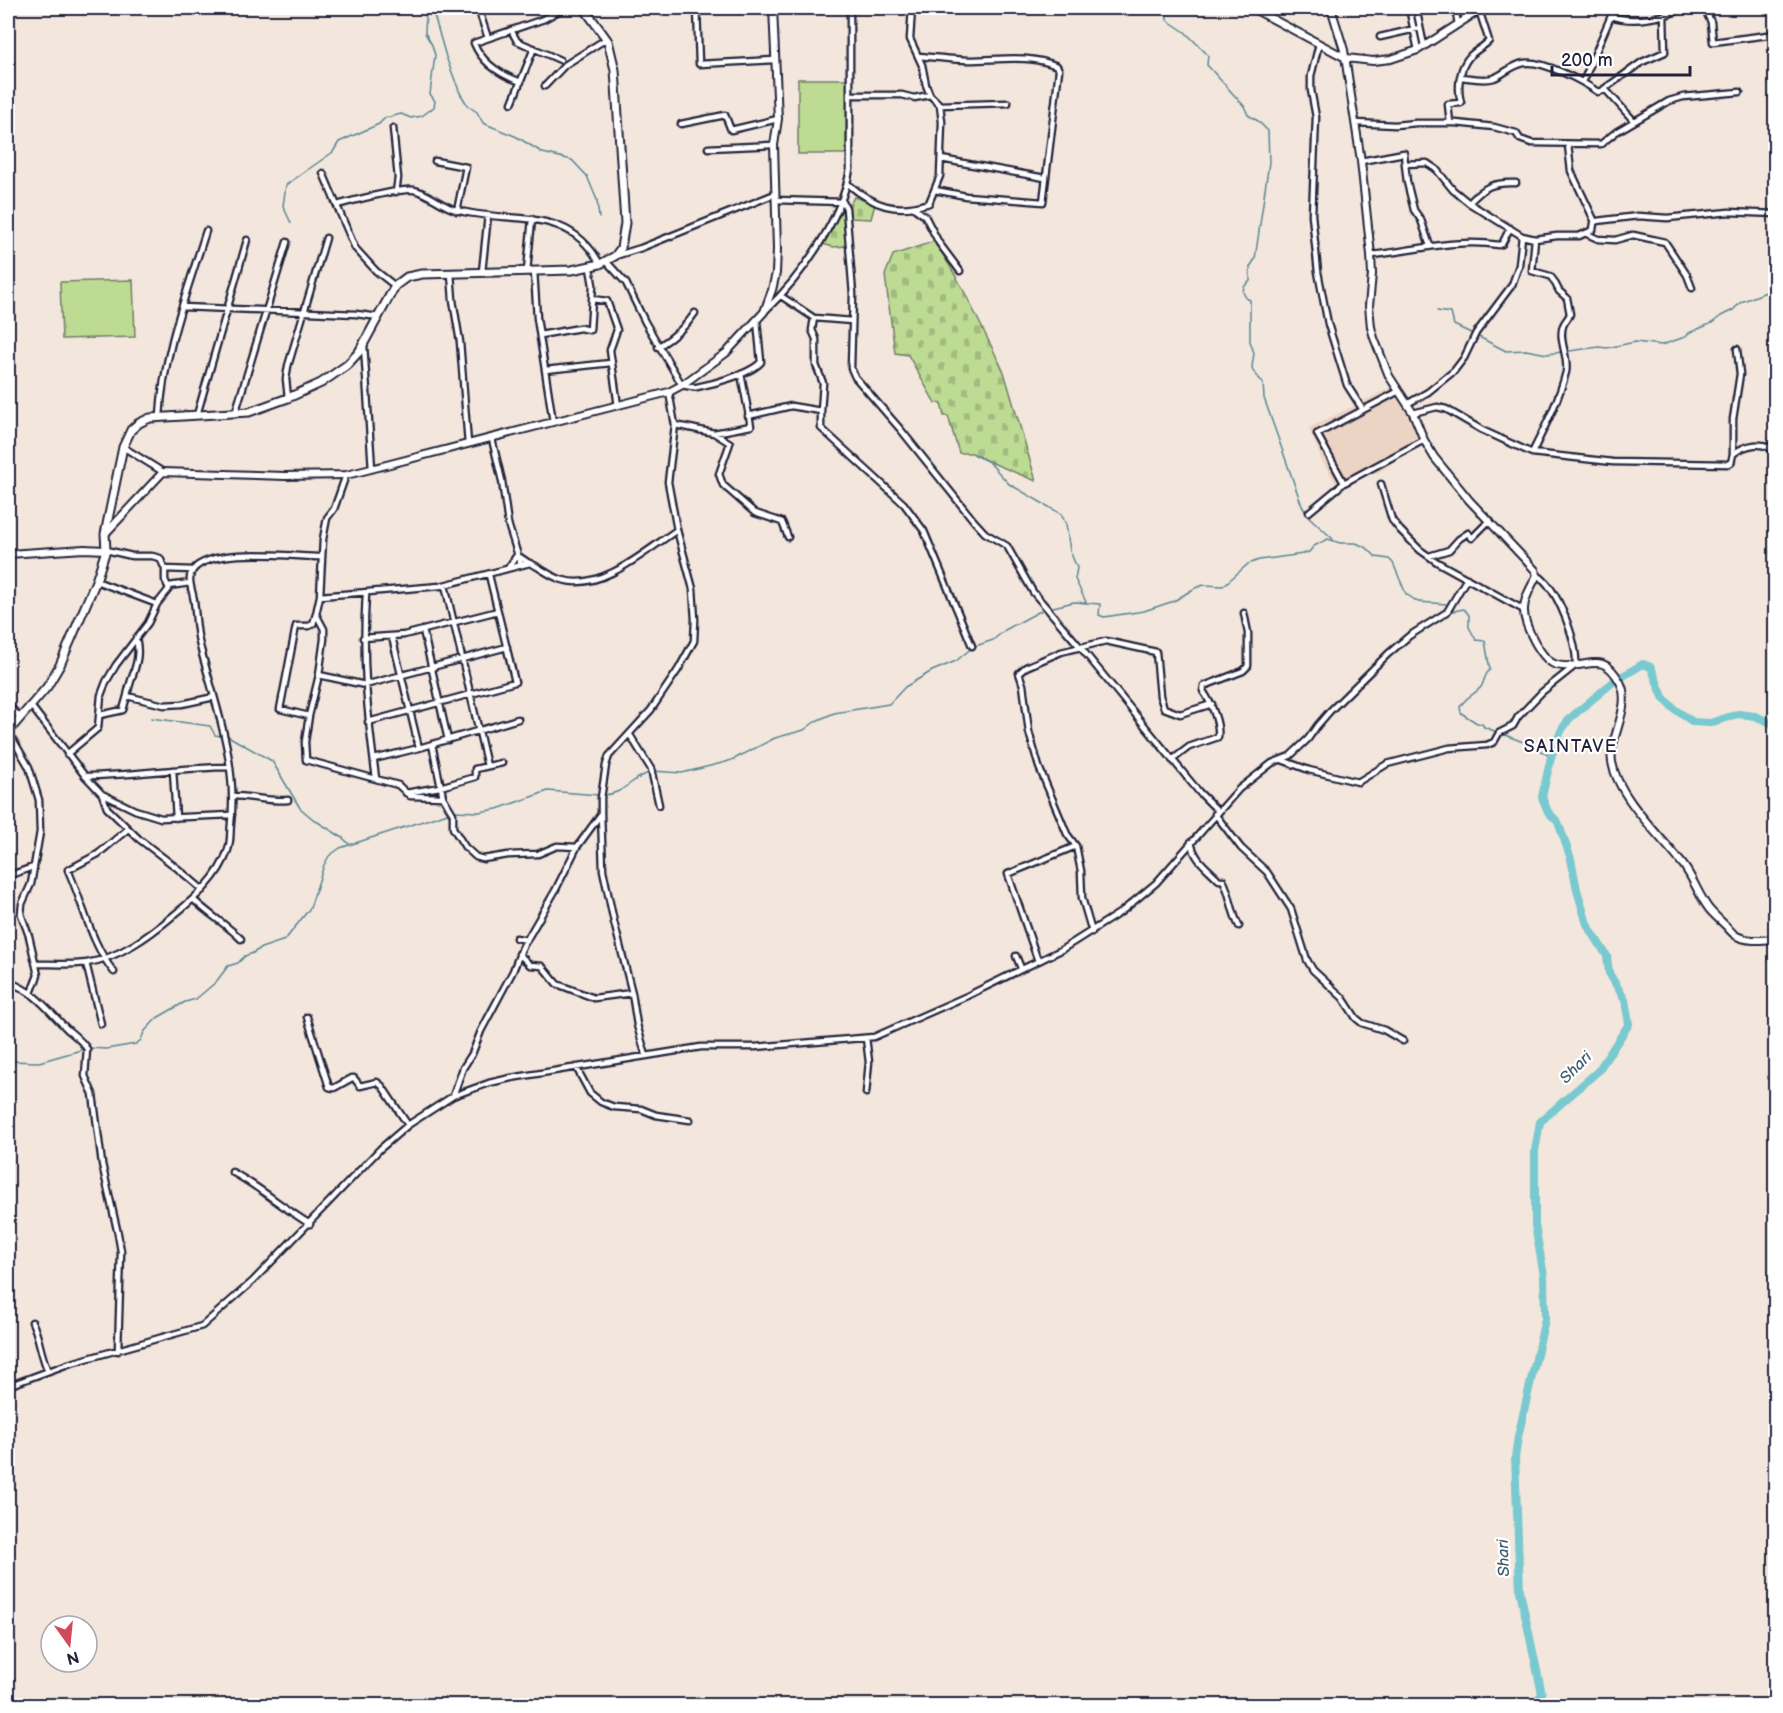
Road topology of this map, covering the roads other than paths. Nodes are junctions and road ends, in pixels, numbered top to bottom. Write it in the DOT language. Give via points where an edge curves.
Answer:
graph roads {
  1 [pos="478,8"];
  2 [pos="564,8"];
  3 [pos="584,8"];
  4 [pos="697,8"];
  5 [pos="773,8"];
  6 [pos="850,8"];
  7 [pos="912,8"];
  8 [pos="1252,8"];
  9 [pos="1331,8"];
  10 [pos="1396,8"];
  11 [pos="1409,8"];
  12 [pos="1416,8"];
  13 [pos="1455,8"];
  14 [pos="1463,8"];
  15 [pos="1611,8"];
  16 [pos="1685,8"];
  17 [pos="1704,8"];
  18 [pos="1481,9"];
  19 [pos="1385,10"];
  20 [pos="1664,15"];
  21 [pos="1611,16"];
  22 [pos="1465,19"];
  23 [pos="1458,24"];
  24 [pos="1420,28"];
  25 [pos="511,30"];
  26 [pos="1414,30"];
  27 [pos="1776,34"];
  28 [pos="1380,37"];
  29 [pos="488,38"];
  30 [pos="606,39"];
  31 [pos="1319,44"];
  32 [pos="534,48"];
  33 [pos="1421,48"];
  34 [pos="918,56"];
  35 [pos="1346,58"];
  36 [pos="560,60"];
  37 [pos="775,60"];
  38 [pos="1460,77"];
  39 [pos="521,82"];
  40 [pos="1582,82"];
  41 [pos="545,86"];
  42 [pos="1604,89"];
  43 [pos="1740,92"];
  44 [pos="850,95"];
  45 [pos="930,95"];
  46 [pos="512,103"];
  47 [pos="1008,103"];
  48 [pos="939,105"];
  49 [pos="778,119"];
  50 [pos="1634,121"];
  51 [pos="1356,123"];
  52 [pos="1450,123"];
  53 [pos="681,124"];
  54 [pos="393,128"];
  55 [pos="774,145"];
  56 [pos="1568,145"];
  57 [pos="708,148"];
  58 [pos="941,159"];
  59 [pos="1361,160"];
  60 [pos="435,161"];
  61 [pos="1405,165"];
  62 [pos="323,173"];
  63 [pos="1046,178"];
  64 [pos="1516,183"];
  65 [pos="848,184"];
  66 [pos="935,190"];
  67 [pos="396,192"];
  68 [pos="775,197"];
  69 [pos="843,202"];
  70 [pos="929,203"];
  71 [pos="1469,203"];
  72 [pos="337,205"];
  73 [pos="914,208"];
  74 [pos="458,211"];
  75 [pos="1776,214"];
  76 [pos="488,215"];
  77 [pos="925,216"];
  78 [pos="532,219"];
  79 [pos="1595,222"];
  80 [pos="1510,228"];
  81 [pos="206,231"];
  82 [pos="1587,234"];
  83 [pos="1522,236"];
  84 [pos="326,238"];
  85 [pos="1535,239"];
  86 [pos="248,240"];
  87 [pos="287,242"];
  88 [pos="1430,246"];
  89 [pos="1371,255"];
  90 [pos="615,256"];
  91 [pos="603,262"];
  92 [pos="590,268"];
  93 [pos="530,271"];
  94 [pos="960,271"];
  95 [pos="482,272"];
  96 [pos="451,273"];
  97 [pos="395,286"];
  98 [pos="1692,288"];
  99 [pos="781,296"];
  100 [pos="592,299"];
  101 [pos="182,307"];
  102 [pos="226,308"];
  103 [pos="266,310"];
  104 [pos="303,312"];
  105 [pos="764,312"];
  106 [pos="695,314"];
  107 [pos="379,317"];
  108 [pos="814,318"];
  109 [pos="756,321"];
  110 [pos="852,321"];
  111 [pos="540,335"];
  112 [pos="364,345"];
  113 [pos="658,347"];
  114 [pos="1737,349"];
  115 [pos="611,363"];
  116 [pos="545,370"];
  117 [pos="741,374"];
  118 [pos="682,385"];
  119 [pos="1399,391"];
  120 [pos="669,392"];
  121 [pos="288,398"];
  122 [pos="1407,404"];
  123 [pos="618,406"];
  124 [pos="1363,410"];
  125 [pos="821,411"];
  126 [pos="1413,413"];
  127 [pos="235,414"];
  128 [pos="196,415"];
  129 [pos="748,416"];
  130 [pos="160,417"];
  131 [pos="554,424"];
  132 [pos="675,424"];
  133 [pos="714,432"];
  134 [pos="492,439"];
  135 [pos="1424,440"];
  136 [pos="468,444"];
  137 [pos="123,447"];
  138 [pos="1532,453"];
  139 [pos="1776,453"];
  140 [pos="1733,454"];
  141 [pos="372,469"];
  142 [pos="163,472"];
  143 [pos="346,475"];
  144 [pos="1344,483"];
  145 [pos="1382,484"];
  146 [pos="1309,512"];
  147 [pos="1490,520"];
  148 [pos="677,530"];
  149 [pos="105,534"];
  150 [pos="788,537"];
  151 [pos="106,550"];
  152 [pos="8,554"];
  153 [pos="517,555"];
  154 [pos="1428,556"];
  155 [pos="321,557"];
  156 [pos="530,563"];
  157 [pos="520,565"];
  158 [pos="508,568"];
  159 [pos="165,569"];
  160 [pos="193,570"];
  161 [pos="489,574"];
  162 [pos="1537,575"];
  163 [pos="1467,578"];
  164 [pos="96,581"];
  165 [pos="190,583"];
  166 [pos="445,585"];
  167 [pos="169,586"];
  168 [pos="366,593"];
  169 [pos="320,596"];
  170 [pos="157,604"];
  171 [pos="1524,610"];
  172 [pos="498,611"];
  173 [pos="1244,613"];
  174 [pos="316,614"];
  175 [pos="454,621"];
  176 [pos="423,630"];
  177 [pos="392,637"];
  178 [pos="136,638"];
  179 [pos="363,638"];
  180 [pos="972,646"];
  181 [pos="507,647"];
  182 [pos="1081,648"];
  183 [pos="462,659"];
  184 [pos="1576,665"];
  185 [pos="431,667"];
  186 [pos="319,675"];
  187 [pos="401,675"];
  188 [pos="365,685"];
  189 [pos="471,694"];
  190 [pos="127,696"];
  191 [pos="214,697"];
  192 [pos="440,703"];
  193 [pos="1212,704"];
  194 [pos="8,705"];
  195 [pos="31,706"];
  196 [pos="410,710"];
  197 [pos="100,715"];
  198 [pos="309,716"];
  199 [pos="20,717"];
  200 [pos="518,719"];
  201 [pos="368,722"];
  202 [pos="479,731"];
  203 [pos="8,732"];
  204 [pos="630,735"];
  205 [pos="448,740"];
  206 [pos="432,744"];
  207 [pos="419,748"];
  208 [pos="67,754"];
  209 [pos="374,759"];
  210 [pos="1172,760"];
  211 [pos="1282,760"];
  212 [pos="502,763"];
  213 [pos="487,766"];
  214 [pos="230,767"];
  215 [pos="173,770"];
  216 [pos="85,776"];
  217 [pos="376,778"];
  218 [pos="440,787"];
  219 [pos="406,793"];
  220 [pos="102,794"];
  221 [pos="233,796"];
  222 [pos="444,797"];
  223 [pos="288,800"];
  224 [pos="659,806"];
  225 [pos="1217,813"];
  226 [pos="601,814"];
  227 [pos="232,815"];
  228 [pos="176,818"];
  229 [pos="129,829"];
  230 [pos="1191,842"];
  231 [pos="1076,846"];
  232 [pos="577,847"];
  233 [pos="33,867"];
  234 [pos="8,876"];
  235 [pos="203,890"];
  236 [pos="193,899"];
  237 [pos="1239,926"];
  238 [pos="1092,932"];
  239 [pos="516,938"];
  240 [pos="241,939"];
  241 [pos="1776,939"];
  242 [pos="527,940"];
  243 [pos="519,954"];
  244 [pos="1016,956"];
  245 [pos="105,958"];
  246 [pos="1038,961"];
  247 [pos="86,963"];
  248 [pos="37,964"];
  249 [pos="1021,968"];
  250 [pos="114,972"];
  251 [pos="8,982"];
  252 [pos="31,993"];
  253 [pos="632,993"];
  254 [pos="307,1017"];
  255 [pos="101,1024"];
  256 [pos="866,1038"];
  257 [pos="1402,1041"];
  258 [pos="646,1056"];
  259 [pos="576,1067"];
  260 [pos="866,1093"];
  261 [pos="453,1096"];
  262 [pos="690,1120"];
  263 [pos="408,1125"];
  264 [pos="232,1172"];
  265 [pos="310,1224"];
  266 [pos="33,1322"];
  267 [pos="118,1351"];
  268 [pos="48,1371"];
  269 [pos="8,1386"];
  1 -- 29 [label="street"];
  2 -- 25 [label="street"];
  3 -- 30 [label="main road"];
  4 -- 37 [label="street" via="699,64"];
  5 -- 37 [label="street"];
  6 -- 44 [label="street"];
  7 -- 34 [label="street" via="910,39"];
  8 -- 31 [label="street"];
  9 -- 35 [label="street"];
  10 -- 19 [label="street"];
  11 -- 26 [label="street"];
  12 -- 24 [label="street"];
  13 -- 23 [label="street"];
  14 -- 22 [label="street"];
  15 -- 21 [label="street"];
  16 -- 20 [label="street"];
  17 -- 27 [label="street" via="1711,22 1713,42"];
  18 -- 22 [label="street"];
  18 -- 38 [label="street" via="1489,41 1469,58"];
  20 -- 21 [label="street"];
  20 -- 42 [label="street" via="1665,52"];
  21 -- 40 [label="street"];
  22 -- 23 [label="street"];
  23 -- 33 [label="street"];
  24 -- 26 [label="street"];
  24 -- 33 [label="street"];
  25 -- 29 [label="street"];
  25 -- 32 [label="street" via="517,40"];
  26 -- 28 [label="street"];
  26 -- 33 [label="street"];
  29 -- 39 [label="street" via="474,43 479,55 503,76"];
  30 -- 41 [label="street" via="565,65"];
  30 -- 90 [label="main road" via="615,70 625,199 625,230"];
  31 -- 35 [label="street"];
  31 -- 124 [label="street" via="1311,76 1316,117 1312,215 1318,272 1328,324 1347,385"];
  32 -- 36 [label="street"];
  32 -- 39 [label="street"];
  33 -- 35 [label="street" via="1391,59"];
  34 -- 45 [label="street"];
  34 -- 63 [label="street" via="970,60 1015,57 1057,66"];
  35 -- 51 [label="street"];
  37 -- 49 [label="street"];
  38 -- 40 [label="street" via="1489,79 1525,63"];
  38 -- 52 [label="street" via="1461,103 1448,104"];
  39 -- 46 [label="street"];
  40 -- 42 [label="street" via="1598,92"];
  42 -- 50 [label="street"];
  43 -- 50 [label="street" via="1683,97"];
  44 -- 45 [label="street"];
  44 -- 65 [label="street"];
  45 -- 48 [label="street"];
  47 -- 48 [label="street"];
  48 -- 58 [label="street"];
  49 -- 53 [label="street" via="731,130 725,115"];
  49 -- 55 [label="street"];
  50 -- 56 [label="street" via="1601,144"];
  51 -- 52 [label="street"];
  51 -- 59 [label="street"];
  52 -- 56 [label="street" via="1494,127 1531,142"];
  54 -- 67 [label="street"];
  55 -- 57 [label="street"];
  55 -- 68 [label="street"];
  56 -- 79 [label="street" via="1571,171"];
  58 -- 63 [label="street"];
  58 -- 66 [label="street"];
  59 -- 61 [label="street" via="1404,153"];
  59 -- 89 [label="street"];
  60 -- 74 [label="street" via="466,167"];
  61 -- 71 [label="street" via="1427,163"];
  61 -- 88 [label="street" via="1414,210"];
  62 -- 72 [label="street"];
  63 -- 66 [label="street" via="1043,202"];
  64 -- 71 [label="street" via="1493,183"];
  65 -- 69 [label="street"];
  65 -- 73 [label="street" via="882,206"];
  66 -- 70 [label="street"];
  67 -- 72 [label="street"];
  67 -- 74 [label="street" via="414,190"];
  68 -- 69 [label="street"];
  68 -- 90 [label="street"];
  68 -- 105 [label="street" via="776,273"];
  69 -- 99 [label="street" via="806,266"];
  69 -- 110 [label="street" via="854,294"];
  70 -- 73 [label="street"];
  70 -- 77 [label="street"];
  71 -- 80 [label="street"];
  72 -- 97 [label="street" via="355,249"];
  73 -- 77 [label="street"];
  74 -- 76 [label="street"];
  75 -- 79 [label="street" via="1638,216"];
  76 -- 78 [label="street"];
  76 -- 95 [label="street"];
  77 -- 94 [label="street"];
  78 -- 91 [label="street" via="577,236"];
  78 -- 93 [label="street"];
  79 -- 82 [label="street"];
  80 -- 83 [label="street"];
  80 -- 88 [label="street" via="1499,245 1462,242"];
  81 -- 101 [label="street"];
  82 -- 85 [label="street"];
  82 -- 98 [label="street" via="1598,239 1633,235 1665,242"];
  83 -- 85 [label="street"];
  83 -- 122 [label="street" via="1512,285 1475,335 1464,358 1428,392"];
  84 -- 104 [label="street"];
  85 -- 138 [label="street" via="1532,271 1550,276 1567,298 1570,314 1562,332 1566,370"];
  86 -- 102 [label="street"];
  87 -- 103 [label="street"];
  88 -- 89 [label="street"];
  89 -- 119 [label="street" via="1371,327 1389,376"];
  90 -- 91 [label="main road"];
  91 -- 92 [label="main road"];
  91 -- 113 [label="street" via="626,283"];
  92 -- 93 [label="main road"];
  92 -- 100 [label="street"];
  93 -- 95 [label="main road"];
  93 -- 111 [label="street"];
  95 -- 96 [label="main road"];
  96 -- 97 [label="main road" via="407,277"];
  96 -- 136 [label="street"];
  97 -- 107 [label="main road"];
  99 -- 105 [label="street"];
  99 -- 108 [label="street"];
  100 -- 111 [label="street" via="590,330"];
  100 -- 115 [label="street" via="607,301 617,330 610,350"];
  101 -- 102 [label="street"];
  101 -- 130 [label="street" via="172,340"];
  102 -- 103 [label="street"];
  102 -- 128 [label="street"];
  103 -- 104 [label="street"];
  103 -- 127 [label="street"];
  104 -- 107 [label="street"];
  104 -- 121 [label="street" via="288,366"];
  105 -- 109 [label="street"];
  106 -- 113 [label="street"];
  107 -- 112 [label="main road"];
  108 -- 110 [label="street"];
  108 -- 125 [label="street" via="816,365 823,383"];
  109 -- 117 [label="street" via="761,362"];
  109 -- 118 [label="street" via="726,353"];
  110 -- 182 [label="street" via="851,368 855,377 974,521 1007,546 1033,592"];
  111 -- 116 [label="street"];
  112 -- 121 [label="main road" via="347,365 321,383"];
  112 -- 141 [label="street"];
  113 -- 118 [label="street"];
  114 -- 140 [label="street" via="1740,374 1733,419"];
  115 -- 116 [label="street"];
  115 -- 123 [label="street"];
  116 -- 131 [label="street"];
  117 -- 118 [label="street" via="694,387"];
  117 -- 129 [label="street"];
  118 -- 120 [label="street"];
  119 -- 122 [label="street"];
  119 -- 124 [label="street"];
  120 -- 123 [label="street"];
  120 -- 132 [label="street"];
  121 -- 127 [label="main road"];
  122 -- 126 [label="street"];
  123 -- 131 [label="street"];
  124 -- 144 [label="street" via="1317,434"];
  125 -- 129 [label="street" via="791,406"];
  125 -- 180 [label="street" via="821,428 904,504 924,531"];
  126 -- 135 [label="street"];
  126 -- 138 [label="street" via="1437,407 1446,409"];
  127 -- 128 [label="main road"];
  128 -- 130 [label="main road"];
  129 -- 133 [label="street" via="751,426"];
  130 -- 137 [label="main road" via="131,430"];
  131 -- 134 [label="street"];
  132 -- 133 [label="street"];
  132 -- 148 [label="street" via="668,482"];
  133 -- 150 [label="street" via="730,443 719,474 723,486 755,513 782,522"];
  134 -- 136 [label="street"];
  134 -- 153 [label="street"];
  135 -- 144 [label="street"];
  135 -- 147 [label="street" via="1457,486"];
  136 -- 141 [label="street"];
  137 -- 142 [label="street"];
  137 -- 149 [label="main road"];
  138 -- 140 [label="street" via="1613,462 1729,465"];
  139 -- 140 [label="street" via="1767,446 1756,445"];
  141 -- 143 [label="street"];
  142 -- 143 [label="street"];
  142 -- 149 [label="street"];
  143 -- 155 [label="street" via="327,518"];
  144 -- 146 [label="street"];
  145 -- 154 [label="street" via="1392,520"];
  147 -- 154 [label="street" via="1472,538 1468,533 1449,550"];
  147 -- 162 [label="street" via="1531,563"];
  148 -- 156 [label="street" via="619,569 589,580 563,580"];
  148 -- 204 [label="street" via="693,589 694,641 662,694"];
  149 -- 151 [label="main road"];
  151 -- 152 [label="street"];
  151 -- 159 [label="street" via="160,558"];
  151 -- 164 [label="main road"];
  153 -- 156 [label="street"];
  153 -- 157 [label="street"];
  153 -- 158 [label="street"];
  154 -- 163 [label="street"];
  155 -- 160 [label="street" via="232,555 208,561"];
  155 -- 169 [label="street"];
  156 -- 157 [label="street"];
  157 -- 158 [label="street"];
  158 -- 161 [label="street"];
  159 -- 160 [label="street"];
  159 -- 167 [label="street"];
  160 -- 165 [label="street"];
  161 -- 166 [label="street"];
  161 -- 172 [label="street"];
  162 -- 171 [label="street"];
  162 -- 184 [label="street" via="1558,600 1576,651"];
  163 -- 171 [label="street"];
  163 -- 211 [label="street" via="1447,612 1388,654 1323,718 1308,739"];
  164 -- 170 [label="street"];
  164 -- 195 [label="main road" via="60,666"];
  165 -- 167 [label="street"];
  165 -- 191 [label="street"];
  166 -- 168 [label="street"];
  166 -- 175 [label="street"];
  167 -- 170 [label="street"];
  168 -- 169 [label="street"];
  168 -- 179 [label="street"];
  169 -- 174 [label="street"];
  170 -- 178 [label="street"];
  171 -- 184 [label="street" via="1529,629 1547,660 1559,666"];
  172 -- 175 [label="street"];
  172 -- 181 [label="street"];
  173 -- 193 [label="street" via="1248,666 1204,686 1203,692"];
  174 -- 186 [label="street" via="324,629"];
  174 -- 198 [label="street" via="313,624 296,626 280,709"];
  175 -- 176 [label="street"];
  175 -- 183 [label="street"];
  176 -- 177 [label="street"];
  176 -- 185 [label="street"];
  177 -- 179 [label="street"];
  177 -- 187 [label="street"];
  178 -- 190 [label="street" via="139,656"];
  178 -- 197 [label="street" via="106,682"];
  179 -- 188 [label="street"];
  181 -- 183 [label="street"];
  181 -- 189 [label="street" via="515,682"];
  182 -- 193 [label="street" via="1106,641 1156,652 1164,708 1180,714"];
  182 -- 210 [label="street"];
  182 -- 231 [label="street" via="1053,655 1019,673 1039,767 1067,834"];
  183 -- 185 [label="street"];
  183 -- 189 [label="street"];
  184 -- 211 [label="street" via="1542,692 1513,726 1487,745 1449,748 1387,764 1358,782"];
  184 -- 241 [label="street" via="1603,664 1612,669 1624,689 1611,760 1617,780 1685,868 1709,909 1736,936 1762,941"];
  185 -- 187 [label="street"];
  185 -- 192 [label="street"];
  186 -- 188 [label="street"];
  186 -- 198 [label="street"];
  187 -- 188 [label="street"];
  187 -- 196 [label="street"];
  188 -- 201 [label="street"];
  189 -- 192 [label="street"];
  189 -- 202 [label="street"];
  190 -- 191 [label="street" via="164,705"];
  190 -- 197 [label="street" via="123,710"];
  191 -- 214 [label="street"];
  192 -- 196 [label="street"];
  192 -- 205 [label="street"];
  193 -- 210 [label="street" via="1218,737 1189,747"];
  194 -- 199 [label="street"];
  195 -- 199 [label="main road"];
  195 -- 208 [label="street"];
  196 -- 201 [label="street"];
  196 -- 207 [label="street"];
  197 -- 208 [label="street" via="98,728"];
  198 -- 217 [label="street" via="306,760"];
  199 -- 203 [label="main road"];
  200 -- 202 [label="street"];
  201 -- 209 [label="street"];
  202 -- 205 [label="street"];
  202 -- 213 [label="street"];
  203 -- 233 [label="street" via="30,766 39,800 40,832"];
  204 -- 224 [label="street" via="651,771"];
  204 -- 226 [label="street" via="609,756"];
  205 -- 206 [label="street"];
  206 -- 207 [label="street"];
  206 -- 218 [label="street"];
  207 -- 209 [label="street"];
  208 -- 216 [label="street"];
  209 -- 217 [label="street"];
  210 -- 225 [label="street"];
  211 -- 225 [label="street" via="1262,769"];
  212 -- 213 [label="street"];
  213 -- 218 [label="street" via="475,769 475,777"];
  214 -- 215 [label="street"];
  214 -- 221 [label="street"];
  215 -- 216 [label="street"];
  215 -- 228 [label="street"];
  216 -- 220 [label="street"];
  217 -- 219 [label="street" via="398,785"];
  218 -- 219 [label="street"];
  218 -- 222 [label="street"];
  219 -- 222 [label="street"];
  220 -- 228 [label="street" via="135,810"];
  220 -- 229 [label="street" via="107,808"];
  221 -- 223 [label="street"];
  221 -- 227 [label="street"];
  222 -- 232 [label="street" via="452,812 453,828 476,857 483,860 538,854 557,846"];
  225 -- 230 [label="street"];
  225 -- 257 [label="street" via="1241,848 1267,872 1291,909 1313,970 1343,998 1362,1023"];
  226 -- 232 [label="street"];
  226 -- 253 [label="street" via="603,870"];
  227 -- 228 [label="street"];
  227 -- 235 [label="street" via="228,850"];
  229 -- 235 [label="street"];
  229 -- 245 [label="street" via="98,854 68,870"];
  230 -- 237 [label="street" via="1201,865 1223,880 1230,892"];
  230 -- 238 [label="street" via="1149,889"];
  231 -- 238 [label="street" via="1082,871 1082,897"];
  231 -- 246 [label="street" via="1008,874"];
  232 -- 242 [label="street"];
  233 -- 234 [label="street"];
  233 -- 248 [label="street" via="21,914"];
  235 -- 236 [label="street"];
  236 -- 240 [label="street"];
  236 -- 245 [label="street" via="124,950"];
  238 -- 246 [label="street"];
  239 -- 242 [label="street"];
  242 -- 243 [label="street"];
  243 -- 253 [label="street" via="530,965 542,966 557,984 594,998"];
  243 -- 261 [label="street"];
  244 -- 249 [label="street"];
  245 -- 247 [label="street"];
  245 -- 250 [label="street"];
  246 -- 249 [label="street"];
  247 -- 248 [label="street"];
  247 -- 255 [label="street"];
  248 -- 252 [label="street" via="39,975"];
  249 -- 256 [label="street" via="967,996"];
  251 -- 252 [label="street"];
  252 -- 267 [label="street" via="88,1054 85,1076 93,1094 102,1164 121,1251"];
  253 -- 258 [label="street"];
  254 -- 263 [label="street" via="329,1087 352,1078 360,1086 378,1083"];
  256 -- 258 [label="street" via="701,1047"];
  256 -- 260 [label="street"];
  258 -- 259 [label="street"];
  259 -- 261 [label="street" via="489,1083"];
  259 -- 262 [label="street" via="590,1093 601,1102"];
  261 -- 263 [label="street"];
  263 -- 265 [label="street" via="380,1149"];
  264 -- 265 [label="street"];
  265 -- 267 [label="street" via="202,1326"];
  266 -- 268 [label="street"];
  267 -- 268 [label="street"];
  268 -- 269 [label="street"];
}
